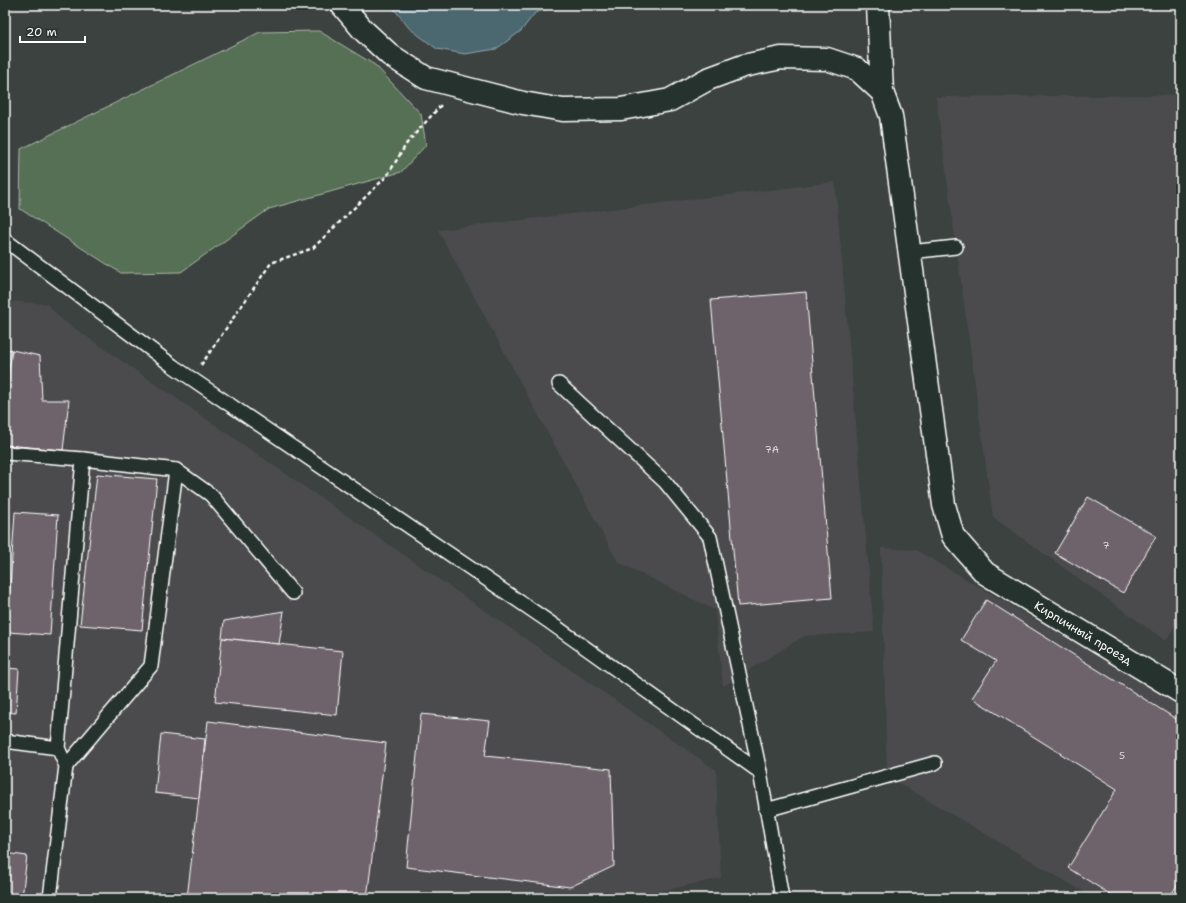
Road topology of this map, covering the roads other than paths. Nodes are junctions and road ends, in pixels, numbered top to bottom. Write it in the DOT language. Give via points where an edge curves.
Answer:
graph roads {
  1 [pos="342,5"];
  2 [pos="878,5"];
  3 [pos="882,92"];
  4 [pos="5,240"];
  5 [pos="956,247"];
  6 [pos="910,252"];
  7 [pos="559,384"];
  8 [pos="5,453"];
  9 [pos="83,459"];
  10 [pos="176,470"];
  11 [pos="293,593"];
  12 [pos="1181,692"];
  13 [pos="5,741"];
  14 [pos="58,748"];
  15 [pos="935,763"];
  16 [pos="66,766"];
  17 [pos="760,772"];
  18 [pos="766,810"];
  19 [pos="50,898"];
  20 [pos="782,898"];
  1 -- 3 [label="street" via="363,30 390,55 426,78 523,103 562,110 622,109 670,100 708,79 743,66 782,58 828,59 857,69"];
  2 -- 3 [label="street"];
  3 -- 6 [label="street, Кирпичный проезд" via="891,116"];
  4 -- 17 [label="lane" via="192,378 548,621"];
  5 -- 6 [label="lane"];
  6 -- 12 [label="street, Кирпичный проезд" via="944,505 953,536 985,573"];
  7 -- 17 [label="lane" via="665,482 710,537"];
  8 -- 9 [label="lane"];
  9 -- 10 [label="lane"];
  9 -- 14 [label="lane"];
  10 -- 11 [label="lane" via="211,494"];
  10 -- 16 [label="lane" via="151,666"];
  13 -- 14 [label="lane"];
  14 -- 16 [label="lane"];
  15 -- 18 [label="lane"];
  16 -- 19 [label="lane"];
  17 -- 18 [label="lane"];
  18 -- 20 [label="lane"];
}
